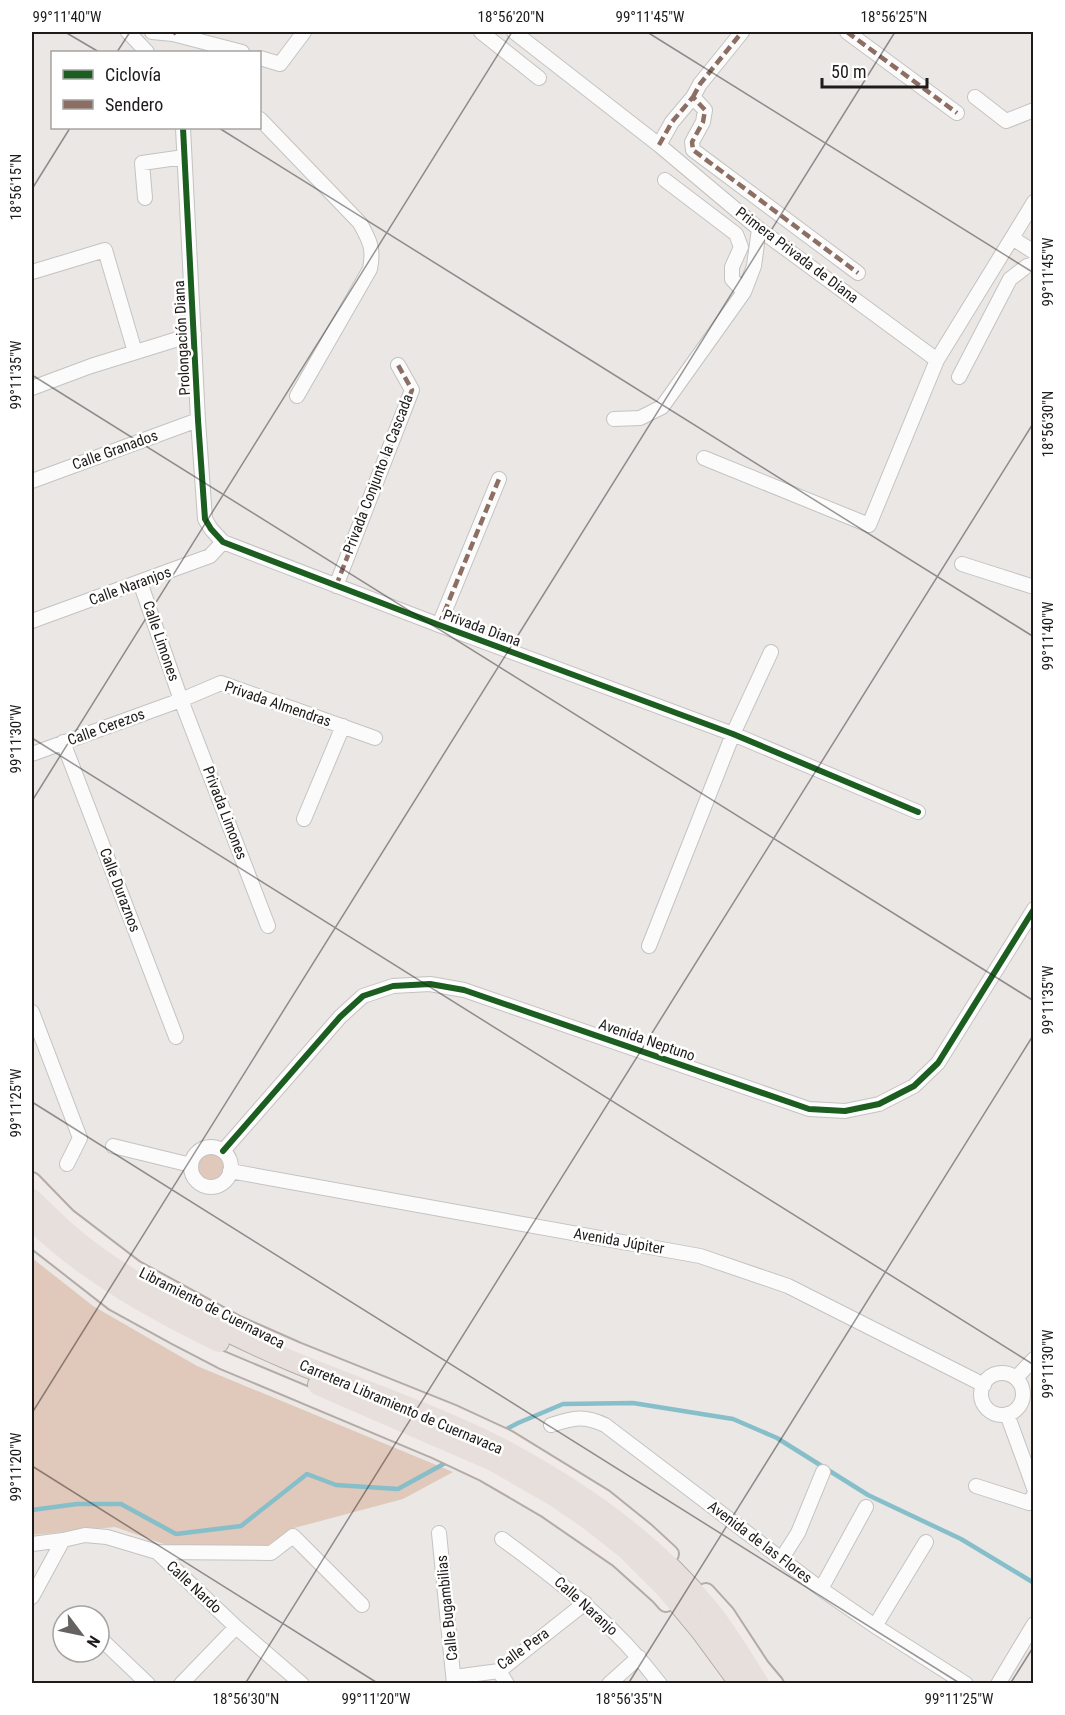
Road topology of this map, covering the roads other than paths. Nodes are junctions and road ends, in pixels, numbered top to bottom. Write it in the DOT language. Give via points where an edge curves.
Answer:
graph roads {
  1 [pos="128,32"];
  2 [pos="152,32"];
  3 [pos="304,32"];
  4 [pos="481,32"];
  5 [pos="514,32"];
  6 [pos="742,32"];
  7 [pos="847,32"];
  8 [pos="174,33"];
  9 [pos="146,51"];
  10 [pos="235,51"];
  11 [pos="261,58"];
  12 [pos="539,78"];
  13 [pos="693,97"];
  14 [pos="975,97"];
  15 [pos="1034,110"];
  16 [pos="957,113"];
  17 [pos="261,120"];
  18 [pos="183,129"];
  19 [pos="659,145"];
  20 [pos="184,157"];
  21 [pos="665,180"];
  22 [pos="145,198"];
  23 [pos="1034,202"];
  24 [pos="1028,224"];
  25 [pos="759,229"];
  26 [pos="1012,238"];
  27 [pos="1034,252"];
  28 [pos="1034,264"];
  29 [pos="32,272"];
  30 [pos="858,273"];
  31 [pos="744,292"];
  32 [pos="194,334"];
  33 [pos="135,352"];
  34 [pos="937,360"];
  35 [pos="398,364"];
  36 [pos="959,376"];
  37 [pos="32,388"];
  38 [pos="297,396"];
  39 [pos="614,419"];
  40 [pos="198,420"];
  41 [pos="704,458"];
  42 [pos="499,479"];
  43 [pos="32,481"];
  44 [pos="223,542"];
  45 [pos="962,564"];
  46 [pos="140,582"];
  47 [pos="336,586"];
  48 [pos="1034,587"];
  49 [pos="32,621"];
  50 [pos="439,625"];
  51 [pos="771,652"];
  52 [pos="182,699"];
  53 [pos="343,726"];
  54 [pos="733,734"];
  55 [pos="375,738"];
  56 [pos="63,742"];
  57 [pos="32,754"];
  58 [pos="918,812"];
  59 [pos="304,819"];
  60 [pos="1034,909"];
  61 [pos="268,926"];
  62 [pos="649,946"];
  63 [pos="32,1012"];
  64 [pos="176,1037"];
  65 [pos="113,1146"];
  66 [pos="223,1151"];
  67 [pos="67,1164"];
  68 [pos="191,1165"];
  69 [pos="230,1171"];
  70 [pos="32,1181"];
  71 [pos="32,1199"];
  72 [pos="32,1220"];
  73 [pos="32,1238"];
  74 [pos="1034,1359"];
  75 [pos="1016,1378"];
  76 [pos="984,1385"];
  77 [pos="1007,1414"];
  78 [pos="551,1425"];
  79 [pos="444,1431"];
  80 [pos="497,1455"];
  81 [pos="823,1472"];
  82 [pos="976,1486"];
  83 [pos="1034,1488"];
  84 [pos="1034,1495"];
  85 [pos="866,1507"];
  86 [pos="439,1533"];
  87 [pos="502,1539"];
  88 [pos="63,1540"];
  89 [pos="926,1542"];
  90 [pos="32,1544"];
  91 [pos="157,1552"];
  92 [pos="782,1558"];
  93 [pos="821,1588"];
  94 [pos="32,1597"];
  95 [pos="585,1603"];
  96 [pos="362,1605"];
  97 [pos="1034,1624"];
  98 [pos="875,1626"];
  99 [pos="236,1627"];
  100 [pos="111,1648"];
  101 [pos="639,1657"];
  102 [pos="499,1671"];
  103 [pos="454,1680"];
  104 [pos="148,1683"];
  105 [pos="181,1683"];
  106 [pos="302,1683"];
  107 [pos="507,1683"];
  108 [pos="609,1683"];
  109 [pos="660,1683"];
  110 [pos="729,1683"];
  111 [pos="740,1683"];
  112 [pos="759,1683"];
  113 [pos="776,1683"];
  114 [pos="966,1683"];
  115 [pos="998,1683"];
  1 -- 9 [label="street"];
  2 -- 8 [label="street"];
  3 -- 11 [label="street" via="280,64"];
  4 -- 12 [label="street"];
  5 -- 19 [label="street, Primera Privada de Diana"];
  6 -- 13 [label="street"];
  7 -- 16 [label="street"];
  8 -- 10 [label="street"];
  13 -- 19 [label="street"];
  13 -- 30 [label="street" via="705,110 692,142 693,150"];
  14 -- 15 [label="street" via="1006,121"];
  17 -- 38 [label="street" via="360,223 373,255 370,269"];
  18 -- 20 [label="street, Prolongación Diana"];
  19 -- 25 [label="street, Primera Privada de Diana"];
  20 -- 22 [label="street" via="142,163"];
  20 -- 32 [label="street, Prolongación Diana"];
  21 -- 31 [label="street" via="736,234 741,247 732,267 732,279"];
  23 -- 24 [label="street"];
  24 -- 26 [label="street"];
  25 -- 31 [label="street" via="754,266"];
  25 -- 34 [label="street, Primera Privada de Diana"];
  26 -- 27 [label="street"];
  26 -- 34 [label="street"];
  28 -- 36 [label="street" via="1010,279"];
  29 -- 33 [label="street" via="105,250"];
  31 -- 39 [label="street" via="662,407 640,418"];
  32 -- 33 [label="street"];
  32 -- 40 [label="street, Prolongación Diana"];
  33 -- 37 [label="street"];
  34 -- 41 [label="street" via="869,525"];
  35 -- 47 [label="street, Privada Conjunto la Cascada" via="412,390"];
  40 -- 43 [label="street, Calle Granados"];
  40 -- 44 [label="street, Prolongación Diana" via="205,519"];
  42 -- 50 [label="street"];
  44 -- 46 [label="street, Calle Naranjos" via="210,556"];
  44 -- 47 [label="street, Privada Diana"];
  45 -- 48 [label="street"];
  46 -- 49 [label="street, Calle Naranjos"];
  46 -- 52 [label="street, Calle Limones"];
  47 -- 50 [label="street, Privada Diana"];
  50 -- 54 [label="street, Privada Diana"];
  51 -- 54 [label="street"];
  52 -- 53 [label="street, Privada Almendras" via="221,683"];
  52 -- 56 [label="street, Calle Cerezos"];
  52 -- 61 [label="street, Privada Limones"];
  53 -- 55 [label="street, Privada Almendras"];
  53 -- 59 [label="street"];
  54 -- 58 [label="street, Privada Diana"];
  54 -- 62 [label="street"];
  56 -- 57 [label="street, Calle Cerezos"];
  56 -- 64 [label="street, Calle Duraznos"];
  60 -- 66 [label="street, Avenida Neptuno" via="938,1063 914,1086 879,1104 845,1111 809,1108 464,990 430,984 393,986 363,996 340,1017"];
  63 -- 67 [label="street" via="80,1138"];
  65 -- 68 [label="street"];
  66 -- 68 [label="street" via="203,1149"];
  66 -- 69 [label="street" via="228,1156"];
  68 -- 69 [label="street" via="195,1179 207,1186 222,1183"];
  69 -- 76 [label="street, Avenida Júpiter" via="700,1256 788,1286"];
  70 -- 79 [label="main road, Libramiento de Cuernavaca" via="67,1218 145,1275"];
  71 -- 79 [label="highway, Carretera Libramiento de Cuernavaca" via="58,1226 129,1278 233,1335"];
  72 -- 79 [label="highway, Carretera Libramiento de Cuernavaca" via="120,1290 181,1324 227,1346"];
  73 -- 79 [label="main road, Libramiento de Cuernavaca" via="114,1302 222,1360"];
  74 -- 75 [label="street"];
  75 -- 76 [label="street" via="1003,1374"];
  75 -- 77 [label="street" via="1022,1389 1021,1403"];
  76 -- 77 [label="street" via="986,1407 996,1414"];
  77 -- 83 [label="street"];
  78 -- 92 [label="street, Avenida de las Flores" via="575,1418 605,1425"];
  79 -- 80 [label="highway, Carretera Libramiento de Cuernavaca"];
  79 -- 80 [label="main road, Libramiento de Cuernavaca"];
  80 -- 110 [label="main road, Libramiento de Cuernavaca" via="545,1508 619,1559 659,1595"];
  80 -- 111 [label="highway, Carretera Libramiento de Cuernavaca" via="627,1550 666,1589"];
  80 -- 112 [label="highway, Carretera Libramiento de Cuernavaca" via="562,1484 639,1538 709,1608"];
  80 -- 113 [label="main road, Libramiento de Cuernavaca" via="604,1498 645,1531 726,1614"];
  81 -- 92 [label="street" via="798,1533"];
  82 -- 84 [label="street" via="1029,1503"];
  85 -- 93 [label="street"];
  86 -- 103 [label="street, Calle Bugambilias"];
  87 -- 95 [label="street, Calle Naranjo"];
  88 -- 90 [label="street, Calle Nardo"];
  88 -- 91 [label="street, Calle Nardo" via="85,1535 107,1537"];
  88 -- 94 [label="street"];
  89 -- 98 [label="street"];
  91 -- 96 [label="street" via="271,1553 293,1536"];
  91 -- 99 [label="street, Calle Nardo"];
  92 -- 93 [label="street, Avenida de las Flores"];
  93 -- 98 [label="street, Avenida de las Flores"];
  95 -- 101 [label="street, Calle Naranjo"];
  95 -- 102 [label="street, Calle Pera"];
  97 -- 115 [label="street"];
  98 -- 114 [label="street, Avenida de las Flores"];
  99 -- 105 [label="street"];
  99 -- 106 [label="street, Calle Nardo"];
  100 -- 104 [label="street"];
  101 -- 108 [label="street"];
  101 -- 109 [label="street, Calle Naranjo"];
  102 -- 103 [label="street, Calle Pera"];
  102 -- 107 [label="street"];
}
